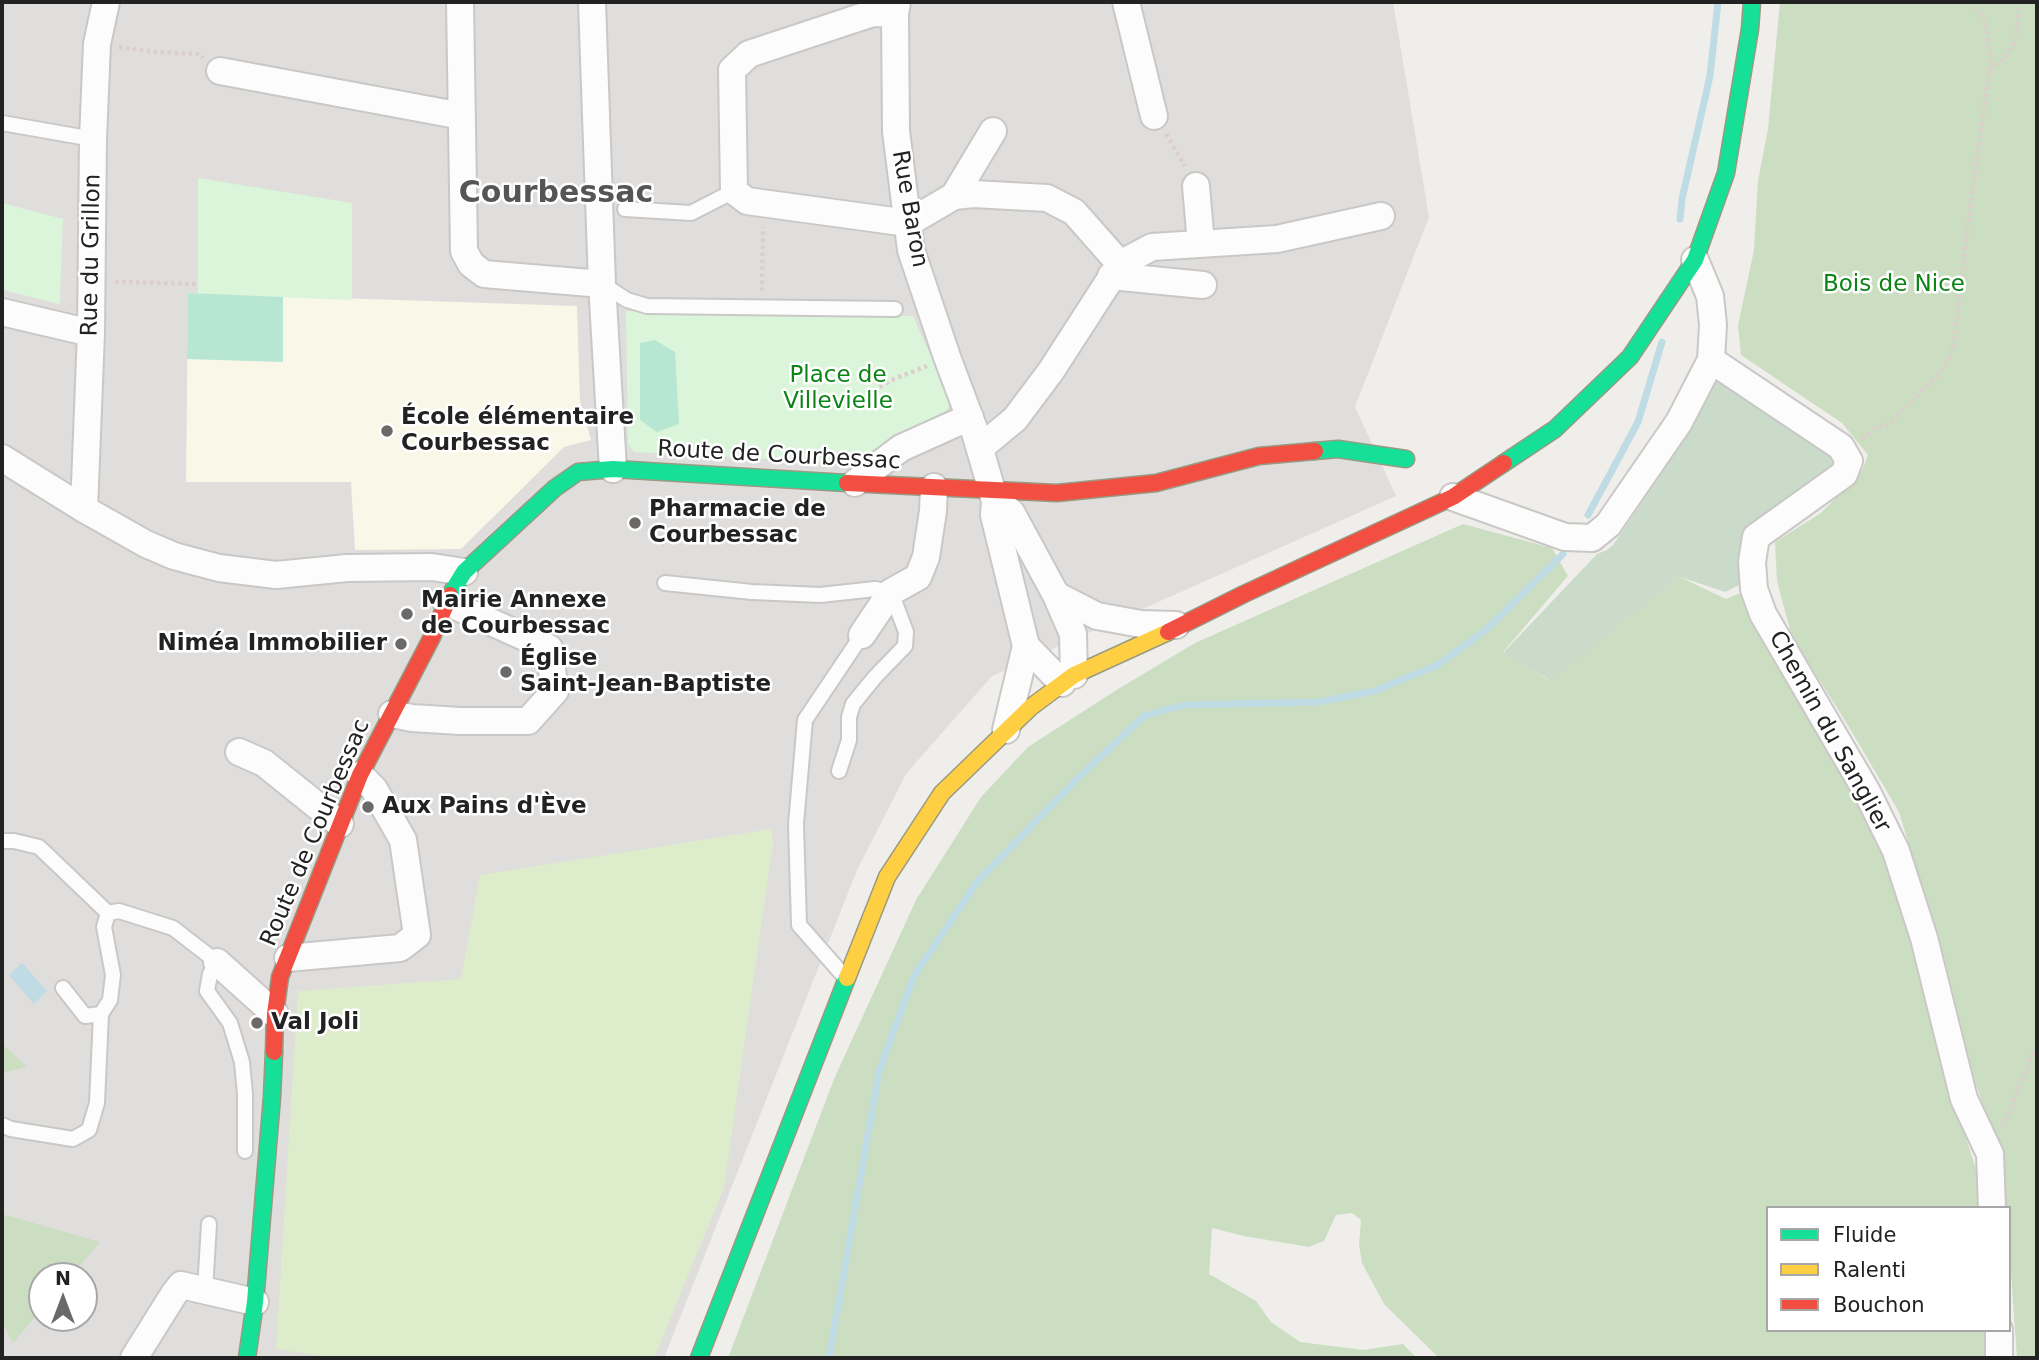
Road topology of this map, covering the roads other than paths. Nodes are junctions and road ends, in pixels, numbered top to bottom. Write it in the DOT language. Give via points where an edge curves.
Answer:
graph roads {
  1 [pos="106,2"];
  2 [pos="460,2"];
  3 [pos="592,2"];
  4 [pos="1126,2"];
  5 [pos="1752,2"];
  6 [pos="896,8"];
  7 [pos="220,71"];
  8 [pos="462,116"];
  9 [pos="1154,116"];
  10 [pos="2,123"];
  11 [pos="993,131"];
  12 [pos="93,139"];
  13 [pos="1196,186"];
  14 [pos="734,191"];
  15 [pos="954,196"];
  16 [pos="625,209"];
  17 [pos="1381,216"];
  18 [pos="908,223"];
  19 [pos="1201,244"];
  20 [pos="1695,260"];
  21 [pos="1116,270"];
  22 [pos="602,284"];
  23 [pos="1203,285"];
  24 [pos="895,309"];
  25 [pos="2,312"];
  26 [pos="91,333"];
  27 [pos="1712,360"];
  28 [pos="970,417"];
  29 [pos="980,448"];
  30 [pos="2,458"];
  31 [pos="1406,459"];
  32 [pos="612,469"];
  33 [pos="855,484"];
  34 [pos="934,487"];
  35 [pos="994,495"];
  36 [pos="1453,497"];
  37 [pos="84,509"];
  38 [pos="464,572"];
  39 [pos="665,583"];
  40 [pos="891,592"];
  41 [pos="1056,595"];
  42 [pos="446,602"];
  43 [pos="1182,625"];
  44 [pos="862,635"];
  45 [pos="1026,646"];
  46 [pos="1068,679"];
  47 [pos="392,714"];
  48 [pos="1006,730"];
  49 [pos="239,752"];
  50 [pos="839,771"];
  51 [pos="360,775"];
  52 [pos="340,824"];
  53 [pos="2,841"];
  54 [pos="108,913"];
  55 [pos="288,958"];
  56 [pos="217,962"];
  57 [pos="847,980"];
  58 [pos="64,988"];
  59 [pos="101,1014"];
  60 [pos="275,1014"];
  61 [pos="2,1125"];
  62 [pos="245,1151"];
  63 [pos="1992,1206"];
  64 [pos="209,1224"];
  65 [pos="205,1290"];
  66 [pos="255,1302"];
  67 [pos="1999,1332"];
  68 [pos="134,1358"];
  69 [pos="249,1358"];
  70 [pos="699,1358"];
  71 [pos="1999,1358"];
  1 -- 12 [label="street, Rue du Grillon" via="97,44"];
  2 -- 8 [label="street"];
  3 -- 22 [label="street"];
  4 -- 9 [label="street"];
  5 -- 20 [label="street" via="1726,173"];
  6 -- 14 [label="street" via="749,54 732,70"];
  6 -- 18 [label="street, Rue Baron" via="896,131"];
  7 -- 8 [label="street"];
  8 -- 22 [label="street" via="464,251 471,264 484,274"];
  10 -- 12 [label="lane"];
  11 -- 15 [label="street"];
  12 -- 26 [label="street, Rue du Grillon"];
  13 -- 19 [label="street"];
  14 -- 16 [label="lane" via="691,213"];
  14 -- 18 [label="street" via="747,201"];
  15 -- 18 [label="street"];
  15 -- 21 [label="street" via="1047,198 1074,212"];
  17 -- 19 [label="street" via="1277,239"];
  18 -- 28 [label="street, Rue Baron" via="911,250"];
  19 -- 21 [label="street" via="1153,247"];
  20 -- 27 [label="street" via="1710,296"];
  20 -- 36 [label="street" via="1630,357 1555,429"];
  21 -- 23 [label="street"];
  21 -- 29 [label="street" via="1051,372 1015,419"];
  22 -- 24 [label="lane" via="647,306"];
  22 -- 32 [label="street"];
  25 -- 26 [label="street"];
  26 -- 37 [label="street, Rue du Grillon"];
  27 -- 36 [label="street" via="1679,422 1608,525 1592,538 1565,537"];
  27 -- 63 [label="street, Chemin du Sanglier" via="1842,446 1849,461 1844,474 1756,537 1754,589 1763,614 1867,792 1896,851 1924,938 1964,1099 1990,1154"];
  28 -- 29 [label="street, Rue Baron"];
  28 -- 33 [label="street" via="901,448"];
  29 -- 35 [label="street, Rue Baron"];
  30 -- 37 [label="street"];
  31 -- 35 [label="street, Route de Courbessac" via="1338,449 1259,456 1156,483"];
  32 -- 33 [label="street, Route de Courbessac"];
  32 -- 38 [label="street, Route de Courbessac" via="578,472 555,488"];
  33 -- 34 [label="street, Route de Courbessac"];
  34 -- 35 [label="street, Route de Courbessac"];
  34 -- 40 [label="street" via="926,557 918,578"];
  35 -- 41 [label="street" via="1011,512"];
  35 -- 45 [label="street, Rue Baron" via="994,515"];
  36 -- 43 [label="street"];
  37 -- 38 [label="street" via="174,556 246,573 432,567"];
  38 -- 42 [label="street, Route de Courbessac"];
  39 -- 40 [label="lane" via="807,595 875,589"];
  40 -- 44 [label="street"];
  40 -- 50 [label="lane" via="906,632 905,646 853,704"];
  41 -- 43 [label="street" via="1097,616"];
  41 -- 46 [label="street" via="1073,634"];
  42 -- 47 [label="street, Route de Courbessac"];
  42 -- 47 [label="street" via="550,648 555,691 528,721"];
  43 -- 46 [label="street"];
  44 -- 57 [label="lane" via="804,720 796,824 799,925"];
  45 -- 46 [label="street"];
  45 -- 48 [label="street"];
  46 -- 48 [label="street"];
  47 -- 51 [label="street, Route de Courbessac"];
  48 -- 57 [label="street" via="942,793 887,877"];
  49 -- 52 [label="street" via="264,762"];
  51 -- 52 [label="street, Route de Courbessac"];
  51 -- 55 [label="street" via="374,789 403,840 417,935 400,948"];
  52 -- 55 [label="street, Route de Courbessac"];
  53 -- 54 [label="lane" via="39,848"];
  54 -- 56 [label="lane" via="119,911 173,928"];
  54 -- 59 [label="lane" via="104,927 113,975 110,1000"];
  55 -- 60 [label="street, Route de Courbessac" via="280,976"];
  56 -- 60 [label="street"];
  56 -- 62 [label="lane" via="207,991 230,1023 242,1062"];
  57 -- 70 [label="street"];
  58 -- 59 [label="lane" via="86,1016"];
  59 -- 61 [label="lane" via="97,1103 89,1130 73,1139"];
  60 -- 66 [label="street, Route de Courbessac"];
  64 -- 65 [label="lane"];
  65 -- 66 [label="street"];
  65 -- 68 [label="street" via="181,1285"];
  66 -- 69 [label="street, Route de Courbessac"];
  67 -- 71 [label="street"];
}
